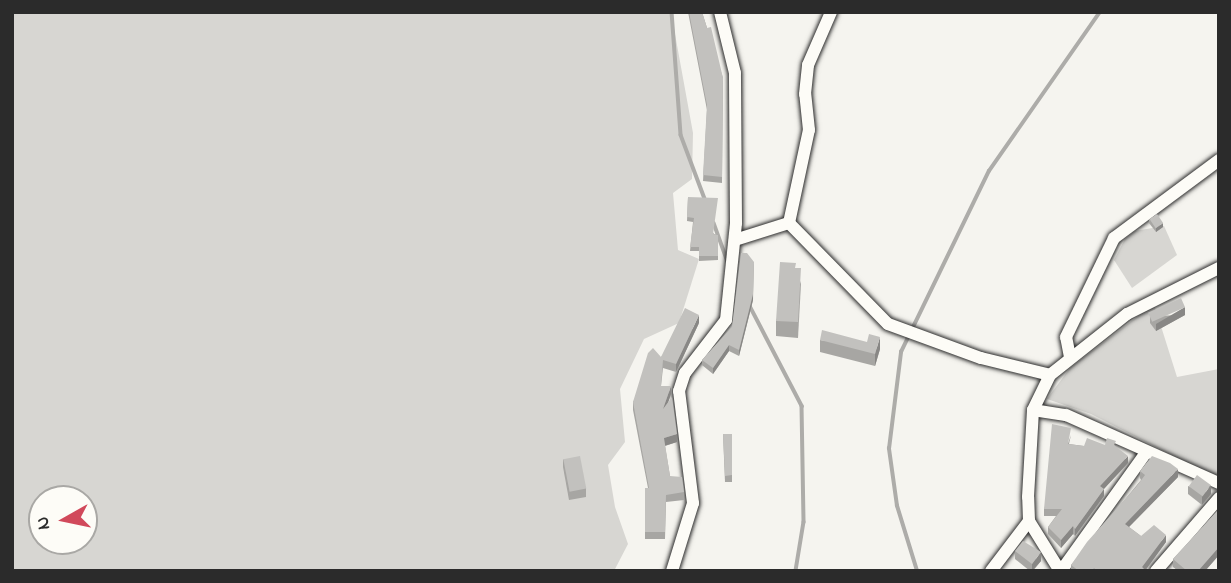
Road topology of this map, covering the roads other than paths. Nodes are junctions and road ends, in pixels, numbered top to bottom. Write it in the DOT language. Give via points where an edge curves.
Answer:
graph roads {
  1 [pos="720,12"];
  2 [pos="831,12"];
  3 [pos="1219,160"];
  4 [pos="789,223"];
  5 [pos="735,240"];
  6 [pos="1219,268"];
  7 [pos="1070,357"];
  8 [pos="1050,375"];
  9 [pos="1033,410"];
  10 [pos="1144,454"];
  11 [pos="1219,483"];
  12 [pos="1219,498"];
  13 [pos="1029,520"];
  14 [pos="673,571"];
  15 [pos="991,571"];
  16 [pos="1060,571"];
  17 [pos="1156,571"];
  1 -- 5 [label="street" via="736,73"];
  2 -- 4 [label="street" via="808,65 809,130"];
  3 -- 7 [label="street" via="1114,238 1066,337"];
  4 -- 5 [label="street"];
  4 -- 8 [label="street" via="888,324 981,358"];
  5 -- 14 [label="street" via="726,320 684,373 680,391 693,503"];
  6 -- 7 [label="street" via="1127,314"];
  7 -- 8 [label="street"];
  8 -- 9 [label="street"];
  9 -- 10 [label="street" via="1066,415"];
  9 -- 13 [label="street"];
  10 -- 11 [label="street"];
  10 -- 16 [label="street"];
  12 -- 17 [label="street"];
  13 -- 15 [label="street"];
  13 -- 16 [label="street"];
}
